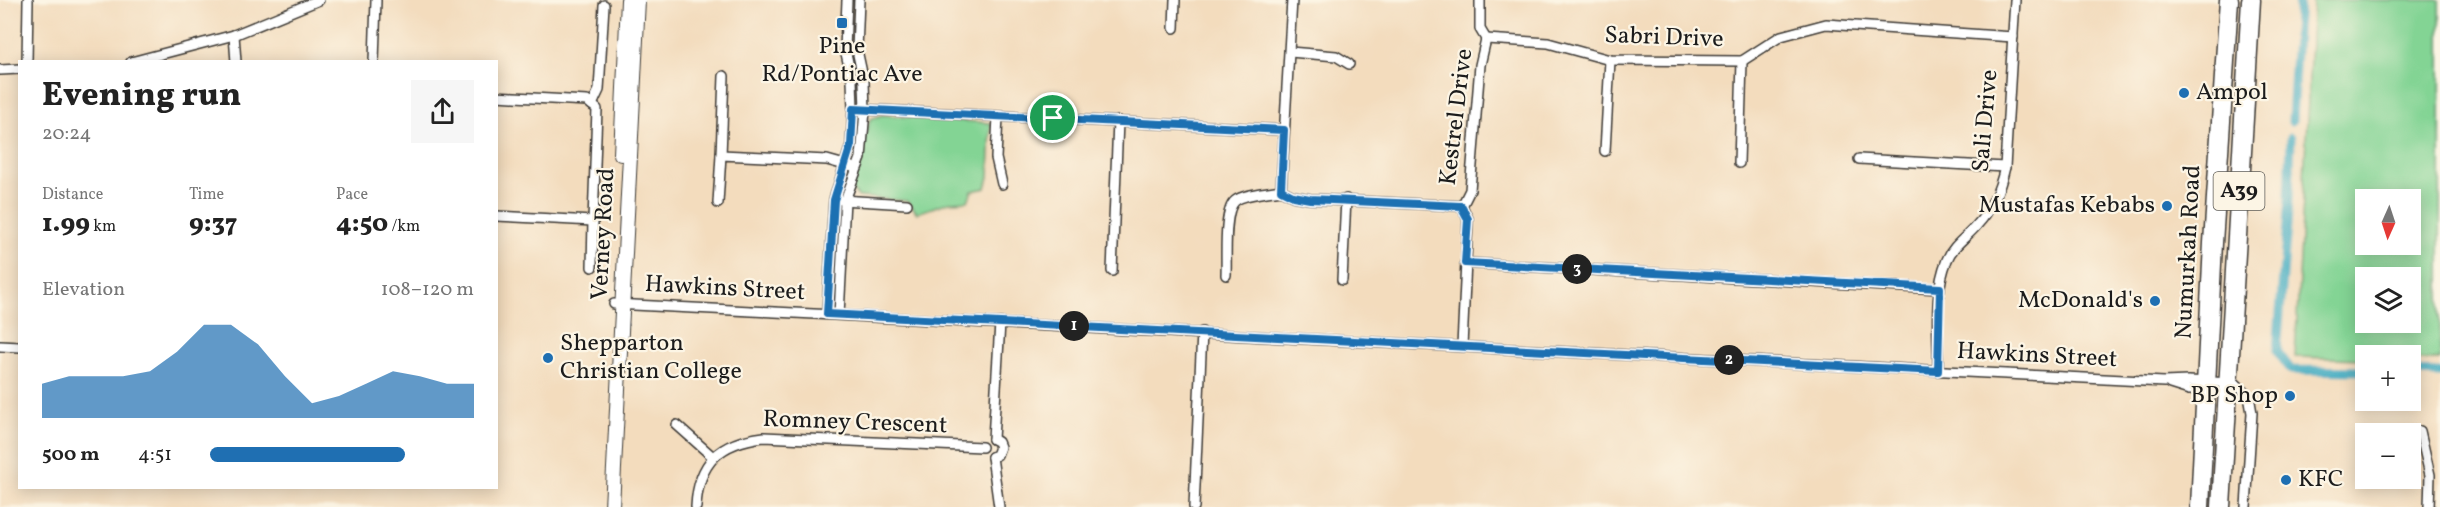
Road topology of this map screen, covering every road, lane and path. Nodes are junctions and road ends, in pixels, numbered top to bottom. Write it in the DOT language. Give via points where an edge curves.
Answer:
graph roads {
  1 [pos="28,0"];
  2 [pos="319,0"];
  3 [pos="376,0"];
  4 [pos="628,0"];
  5 [pos="638,0"];
  6 [pos="847,0"];
  7 [pos="859,0"];
  8 [pos="1175,0"];
  9 [pos="1292,0"];
  10 [pos="1480,0"];
  11 [pos="2015,0"];
  12 [pos="2229,0"];
  13 [pos="2251,0"];
  14 [pos="604,5"];
  15 [pos="1174,28"];
  16 [pos="234,35"];
  17 [pos="2013,37"];
  18 [pos="1486,39"];
  19 [pos="1290,52"];
  20 [pos="27,60"];
  21 [pos="139,60"];
  22 [pos="236,60"];
  23 [pos="374,60"];
  24 [pos="1610,60"];
  25 [pos="1742,61"];
  26 [pos="1349,64"];
  27 [pos="18,69"];
  28 [pos="0,70"];
  29 [pos="724,76"];
  30 [pos="498,96"];
  31 [pos="592,105"];
  32 [pos="853,109"];
  33 [pos="865,110"];
  34 [pos="998,116"];
  35 [pos="1118,122"];
  36 [pos="2243,123"];
  37 [pos="1284,130"];
  38 [pos="2219,148"];
  39 [pos="1605,151"];
  40 [pos="721,155"];
  41 [pos="1858,159"];
  42 [pos="1739,163"];
  43 [pos="846,165"];
  44 [pos="2005,167"];
  45 [pos="857,169"];
  46 [pos="1002,184"];
  47 [pos="1281,190"];
  48 [pos="1346,199"];
  49 [pos="834,200"];
  50 [pos="845,200"];
  51 [pos="718,204"];
  52 [pos="908,204"];
  53 [pos="1461,206"];
  54 [pos="498,216"];
  55 [pos="593,221"];
  56 [pos="1465,263"];
  57 [pos="592,267"];
  58 [pos="1112,271"];
  59 [pos="1226,275"];
  60 [pos="1342,280"];
  61 [pos="1940,288"];
  62 [pos="619,304"];
  63 [pos="827,314"];
  64 [pos="839,315"];
  65 [pos="1000,323"];
  66 [pos="1202,332"];
  67 [pos="0,346"];
  68 [pos="1462,346"];
  69 [pos="18,347"];
  70 [pos="1938,371"];
  71 [pos="2228,383"];
  72 [pos="2206,386"];
  73 [pos="677,425"];
  74 [pos="2421,436"];
  75 [pos="993,439"];
  76 [pos="982,447"];
  77 [pos="713,457"];
  78 [pos="992,457"];
  79 [pos="603,507"];
  80 [pos="612,507"];
  81 [pos="696,507"];
  82 [pos="999,507"];
  83 [pos="1194,507"];
  84 [pos="2200,507"];
  85 [pos="2221,507"];
  86 [pos="2246,507"];
  87 [pos="2429,507"];
  1 -- 20 [label="street"];
  2 -- 16 [label="street"];
  3 -- 23 [label="street"];
  4 -- 62 [label="street, Verney Road"];
  5 -- 62 [label="street, Verney Road"];
  6 -- 32 [label="street" via="845,49"];
  7 -- 33 [label="street" via="857,50"];
  8 -- 15 [label="street"];
  9 -- 19 [label="street"];
  10 -- 18 [label="street, Kestrel Drive" via="1480,29"];
  11 -- 17 [label="street, Sali Drive"];
  12 -- 38 [label="highway, Numurkah Road / A39"];
  13 -- 36 [label="highway, Numurkah Road / A39"];
  14 -- 31 [label="street" via="599,90"];
  16 -- 21 [label="street"];
  16 -- 22 [label="street"];
  17 -- 25 [label="street, Sabri Drive" via="1826,24 1781,36"];
  17 -- 44 [label="street, Sali Drive"];
  18 -- 24 [label="street, Sabri Drive" via="1548,43"];
  18 -- 53 [label="street, Kestrel Drive" via="1480,65 1470,190"];
  19 -- 26 [label="street" via="1336,56"];
  19 -- 37 [label="street"];
  24 -- 25 [label="street, Sabri Drive"];
  24 -- 39 [label="street"];
  25 -- 42 [label="street"];
  27 -- 28 [label="street"];
  29 -- 40 [label="street"];
  30 -- 31 [label="street" via="587,101"];
  31 -- 55 [label="street" via="597,109"];
  32 -- 33 [label="street"];
  32 -- 43 [label="street"];
  33 -- 34 [label="street"];
  33 -- 45 [label="street"];
  34 -- 35 [label="street"];
  34 -- 46 [label="street" via="996,158"];
  35 -- 37 [label="street"];
  35 -- 58 [label="street"];
  36 -- 38 [label="highway" via="2228,127"];
  36 -- 71 [label="highway, Numurkah Road / A39"];
  37 -- 47 [label="street"];
  38 -- 72 [label="highway, Numurkah Road / A39"];
  40 -- 43 [label="street" via="827,160"];
  40 -- 51 [label="street"];
  41 -- 44 [label="street"];
  43 -- 45 [label="street"];
  43 -- 49 [label="street"];
  44 -- 61 [label="street, Sali Drive" via="1992,205 1947,260"];
  45 -- 50 [label="street"];
  47 -- 48 [label="street" via="1310,199"];
  47 -- 59 [label="street" via="1234,202 1228,212"];
  48 -- 53 [label="street"];
  48 -- 60 [label="street"];
  49 -- 50 [label="street"];
  49 -- 63 [label="street"];
  50 -- 52 [label="street"];
  50 -- 64 [label="street"];
  53 -- 56 [label="street, Kestrel Drive" via="1468,219"];
  54 -- 55 [label="street"];
  55 -- 57 [label="street"];
  56 -- 61 [label="street"];
  56 -- 68 [label="street, Kestrel Drive"];
  61 -- 70 [label="street, Sali Drive"];
  62 -- 63 [label="street, Hawkins Street"];
  62 -- 79 [label="street, Verney Road"];
  62 -- 80 [label="street, Verney Road"];
  63 -- 64 [label="street, Hawkins Street"];
  64 -- 65 [label="street, Hawkins Street"];
  65 -- 66 [label="street, Hawkins Street"];
  65 -- 75 [label="street"];
  66 -- 68 [label="street, Hawkins Street"];
  66 -- 83 [label="street"];
  67 -- 69 [label="street"];
  68 -- 70 [label="street, Hawkins Street"];
  70 -- 72 [label="street, Hawkins Street" via="2164,382 2189,390"];
  71 -- 72 [label="street"];
  71 -- 85 [label="highway, Numurkah Road / A39"];
  71 -- 86 [label="street" via="2235,383 2248,396 2252,413"];
  72 -- 84 [label="highway, Numurkah Road / A39"];
  73 -- 77 [label="street"];
  74 -- 87 [label="street" via="2430,475"];
  75 -- 76 [label="street"];
  75 -- 78 [label="street" via="1000,447"];
  76 -- 77 [label="street, Romney Crescent" via="764,437 744,439"];
  76 -- 78 [label="street"];
  77 -- 81 [label="street" via="699,482"];
  78 -- 82 [label="street"];
}
